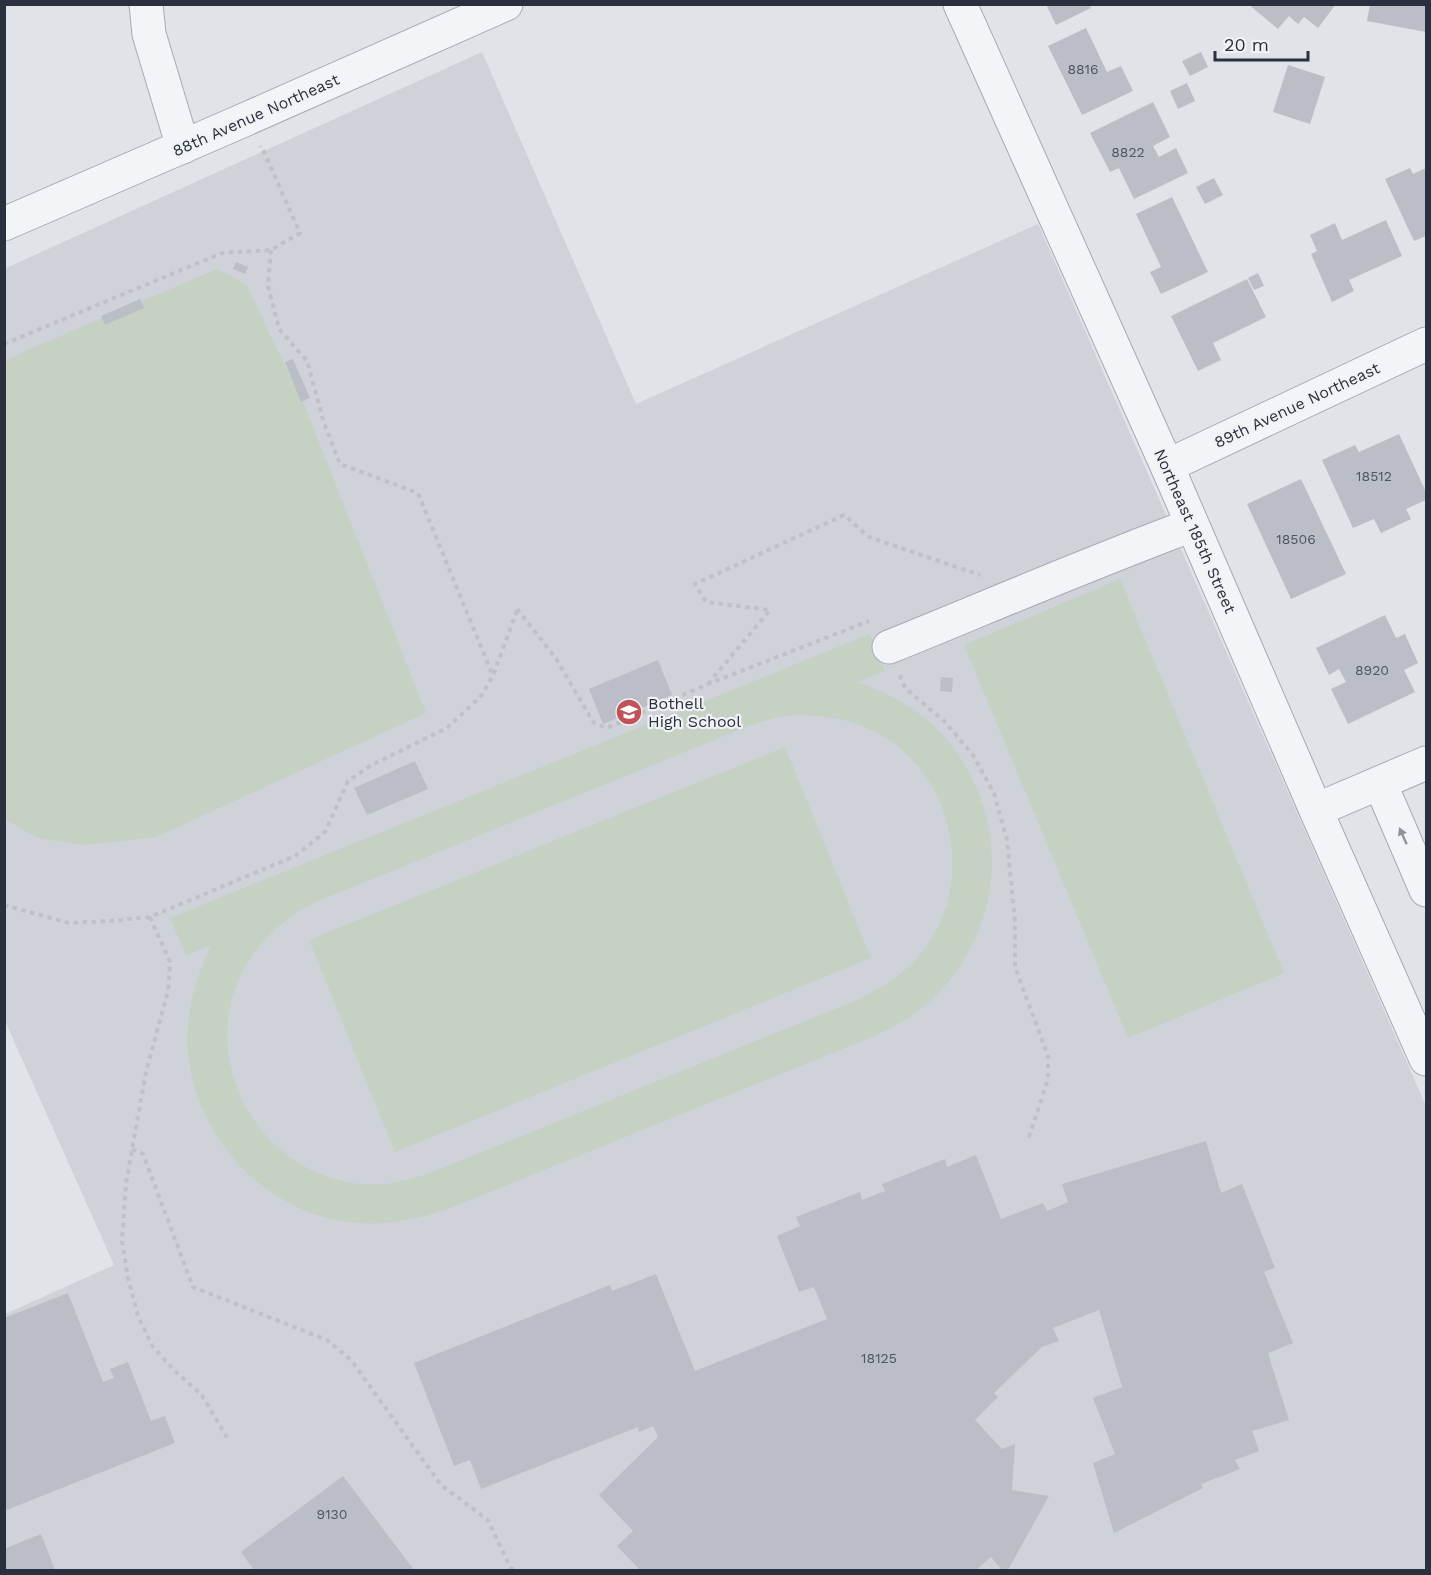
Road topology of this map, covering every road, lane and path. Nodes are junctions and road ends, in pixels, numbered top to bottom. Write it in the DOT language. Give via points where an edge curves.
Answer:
graph roads {
  1 [pos="146,4"];
  2 [pos="506,4"];
  3 [pos="960,4"];
  4 [pos="244,120"];
  5 [pos="183,147"];
  6 [pos="4,224"];
  7 [pos="271,250"];
  8 [pos="4,344"];
  9 [pos="1426,344"];
  10 [pos="1167,466"];
  11 [pos="1192,525"];
  12 [pos="982,576"];
  13 [pos="889,647"];
  14 [pos="493,676"];
  15 [pos="708,684"];
  16 [pos="1426,763"];
  17 [pos="1380,783"];
  18 [pos="1316,810"];
  19 [pos="1426,890"];
  20 [pos="4,905"];
  21 [pos="150,917"];
  22 [pos="1426,1059"];
  23 [pos="1028,1140"];
  24 [pos="132,1149"];
  25 [pos="228,1439"];
  26 [pos="514,1570"];
  1 -- 5 [label="street" via="149,34"];
  2 -- 4 [label="street, 88th Avenue Northeast"];
  3 -- 10 [label="street, Northeast 185th Street"];
  4 -- 5 [label="street, 88th Avenue Northeast"];
  4 -- 7 [label="path" via="265,154 300,233"];
  5 -- 6 [label="street, 88th Avenue Northeast"];
  7 -- 8 [label="path" via="222,253"];
  7 -- 14 [label="path" via="268,286 279,329 307,361 340,464 418,494"];
  9 -- 10 [label="street, 89th Avenue Northeast"];
  10 -- 11 [label="street, Northeast 185th Street"];
  11 -- 13 [label="street"];
  11 -- 18 [label="street, Northeast 185th Street"];
  12 -- 15 [label="path" via="869,537 844,515 695,584 706,602 770,610"];
  13 -- 15 [label="path" via="877,618"];
  13 -- 23 [label="path" via="905,688 944,721 972,755 994,793 1007,840 1015,967 1048,1056 1048,1079"];
  14 -- 15 [label="path" via="517,609 555,657 594,723 607,728"];
  14 -- 21 [label="path" via="481,696 447,728 348,781 325,832 296,856"];
  16 -- 17 [label="street"];
  17 -- 18 [label="street"];
  19 -- 17 [label="street, one-way"];
  18 -- 22 [label="street, Northeast 185th Street"];
  20 -- 21 [label="path" via="69,923"];
  21 -- 24 [label="path" via="170,962 168,991 146,1072"];
  24 -- 25 [label="path" via="122,1241 138,1316 153,1347 201,1394"];
  24 -- 26 [label="path" via="143,1154 193,1287 327,1340 351,1360 441,1485 488,1520"];
}
